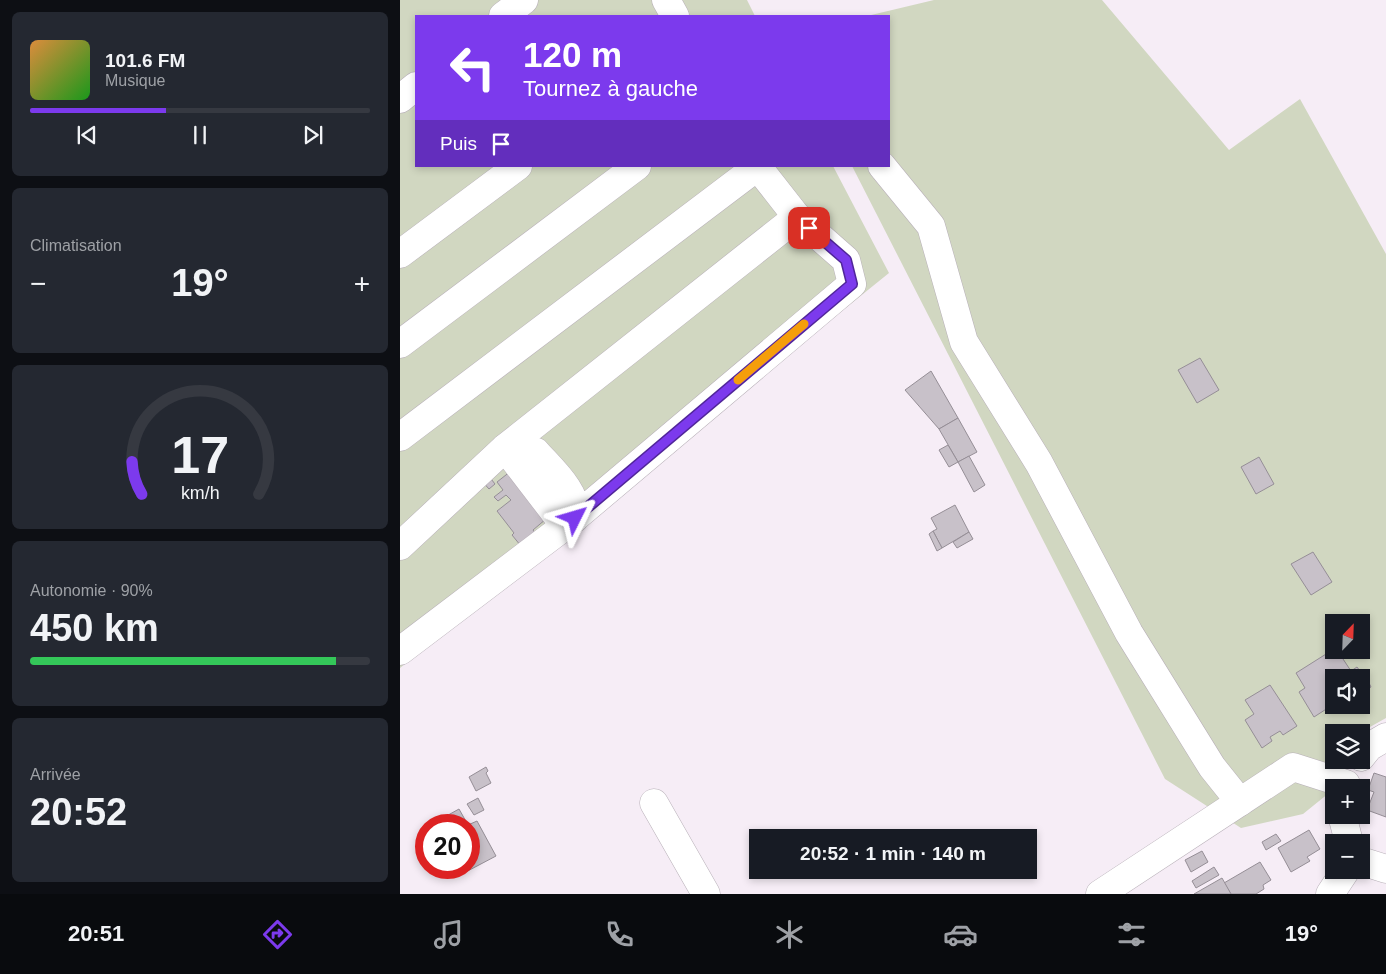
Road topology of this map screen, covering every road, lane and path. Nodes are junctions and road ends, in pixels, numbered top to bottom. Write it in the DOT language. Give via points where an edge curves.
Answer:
graph roads {
  1 [pos="524,0"];
  2 [pos="666,0"];
  3 [pos="504,15"];
  4 [pos="674,15"];
  5 [pos="415,87"];
  6 [pos="400,99"];
  7 [pos="517,167"];
  8 [pos="637,167"];
  9 [pos="757,167"];
  10 [pos="883,167"];
  11 [pos="797,217"];
  12 [pos="400,254"];
  13 [pos="400,344"];
  14 [pos="400,437"];
  15 [pos="505,448"];
  16 [pos="570,522"];
  17 [pos="400,546"];
  18 [pos="400,651"];
  19 [pos="1386,738"];
  20 [pos="1370,746"];
  21 [pos="1326,779"];
  22 [pos="1240,802"];
  23 [pos="654,803"];
  24 [pos="1370,864"];
  25 [pos="1386,869"];
  26 [pos="1340,879"];
  27 [pos="706,894"];
  28 [pos="1100,894"];
  29 [pos="1330,894"];
  1 -- 3 [label="street"];
  2 -- 4 [label="street"];
  5 -- 6 [label="street"];
  7 -- 12 [label="street"];
  8 -- 13 [label="street"];
  9 -- 11 [label="street"];
  9 -- 14 [label="street"];
  10 -- 22 [label="street" via="931,226 964,342 1039,463 1129,633 1212,767"];
  11 -- 15 [label="street"];
  11 -- 16 [label="street" via="846,260 852,284"];
  15 -- 16 [label="street"];
  15 -- 17 [label="street"];
  16 -- 18 [label="street"];
  19 -- 20 [label="street"];
  21 -- 22 [label="street" via="1293,767"];
  22 -- 28 [label="street"];
  23 -- 27 [label="street"];
  24 -- 25 [label="street"];
  26 -- 29 [label="street"];
}
